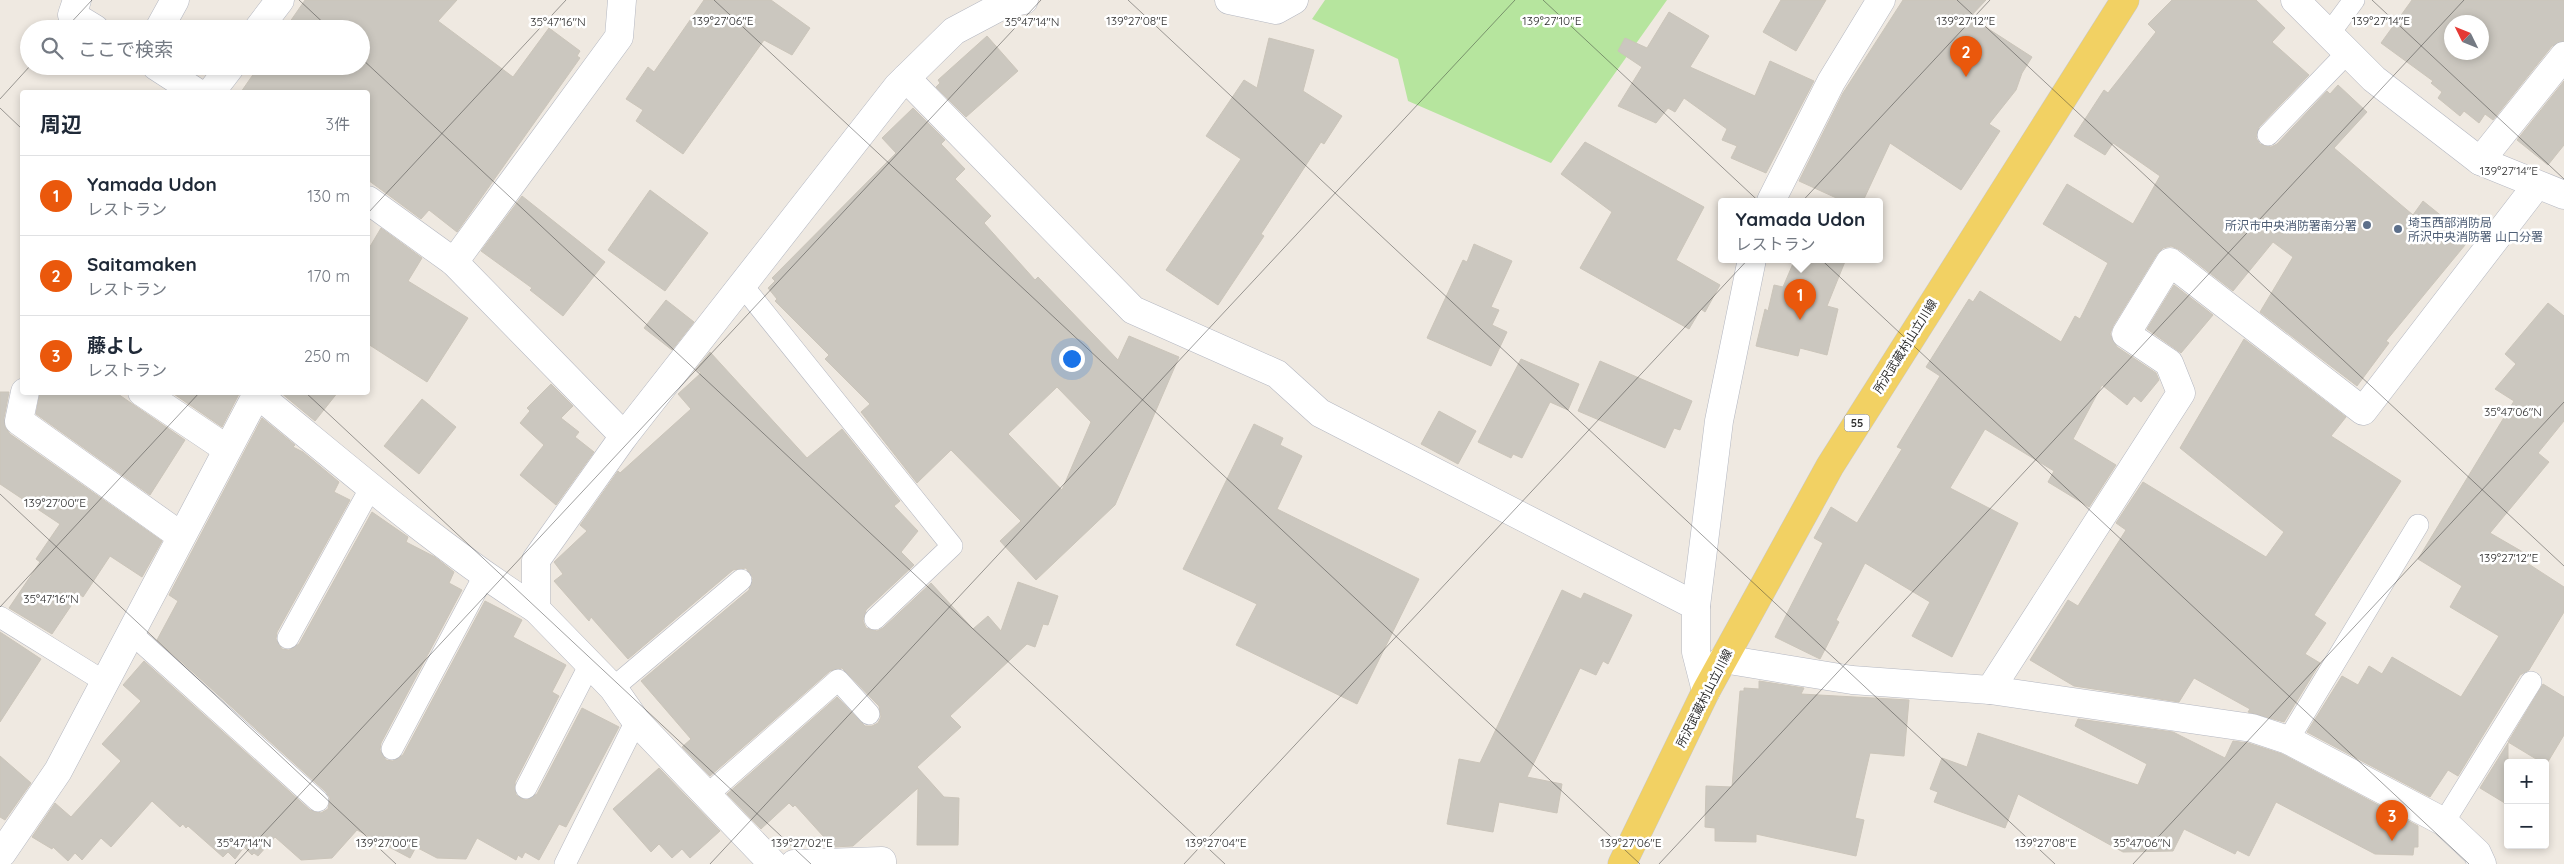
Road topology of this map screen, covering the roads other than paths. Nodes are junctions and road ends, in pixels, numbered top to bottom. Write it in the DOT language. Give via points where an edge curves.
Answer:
graph roads {
  1 [pos="77,0"];
  2 [pos="175,0"];
  3 [pos="280,0"];
  4 [pos="622,0"];
  5 [pos="1024,0"];
  6 [pos="1229,0"];
  7 [pos="1294,0"];
  8 [pos="1881,0"];
  9 [pos="2125,0"];
  10 [pos="2296,0"];
  11 [pos="2354,0"];
  12 [pos="80,20"];
  13 [pos="164,20"];
  14 [pos="265,20"];
  15 [pos="2338,43"];
  16 [pos="2564,56"];
  17 [pos="170,75"];
  18 [pos="224,75"];
  19 [pos="906,78"];
  20 [pos="193,90"];
  21 [pos="213,90"];
  22 [pos="2268,135"];
  23 [pos="2480,161"];
  24 [pos="2536,186"];
  25 [pos="2564,195"];
  26 [pos="1773,198"];
  27 [pos="371,209"];
  28 [pos="454,262"];
  29 [pos="1751,263"];
  30 [pos="742,285"];
  31 [pos="24,395"];
  32 [pos="146,395"];
  33 [pos="256,395"];
  34 [pos="259,395"];
  35 [pos="624,436"];
  36 [pos="227,449"];
  37 [pos="371,487"];
  38 [pos="2418,525"];
  39 [pos="182,536"];
  40 [pos="485,574"];
  41 [pos="741,580"];
  42 [pos="1696,606"];
  43 [pos="536,609"];
  44 [pos="0,617"];
  45 [pos="875,619"];
  46 [pos="131,633"];
  47 [pos="288,638"];
  48 [pos="1723,659"];
  49 [pos="590,664"];
  50 [pos="105,682"];
  51 [pos="2531,682"];
  52 [pos="613,688"];
  53 [pos="1990,690"];
  54 [pos="1706,691"];
  55 [pos="870,714"];
  56 [pos="636,721"];
  57 [pos="2288,740"];
  58 [pos="392,748"];
  59 [pos="526,788"];
  60 [pos="706,796"];
  61 [pos="318,801"];
  62 [pos="2444,822"];
  63 [pos="0,852"];
  64 [pos="565,864"];
  65 [pos="773,864"];
  66 [pos="794,864"];
  67 [pos="882,864"];
  68 [pos="1622,864"];
  69 [pos="2482,864"];
  1 -- 12 [label="street" via="72,15"];
  2 -- 13 [label="street"];
  3 -- 14 [label="street"];
  4 -- 28 [label="street" via="619,37"];
  5 -- 19 [label="street" via="1005,4 954,31"];
  6 -- 7 [label="street" via="1276,10"];
  8 -- 26 [label="street" via="1831,82"];
  9 -- 48 [label="main road, 所沢武蔵村山立川線 / 55" via="1830,466"];
  10 -- 15 [label="street"];
  11 -- 15 [label="lane"];
  15 -- 22 [label="lane"];
  15 -- 23 [label="street" via="2374,79"];
  16 -- 23 [label="street"];
  17 -- 20 [label="street"];
  18 -- 21 [label="street"];
  19 -- 30 [label="street"];
  19 -- 42 [label="street" via="1133,310 1277,374 1320,413"];
  23 -- 24 [label="street"];
  24 -- 25 [label="street"];
  24 -- 53 [label="street" via="2363,411 2170,262 2126,334 2169,363 2181,393"];
  27 -- 28 [label="street"];
  28 -- 35 [label="street"];
  29 -- 42 [label="street" via="1719,421"];
  30 -- 35 [label="street"];
  30 -- 45 [label="lane" via="952,546"];
  31 -- 39 [label="street" via="19,421"];
  32 -- 36 [label="street"];
  33 -- 36 [label="street"];
  34 -- 37 [label="street"];
  35 -- 43 [label="street" via="536,560"];
  36 -- 39 [label="street"];
  37 -- 40 [label="street"];
  37 -- 47 [label="lane"];
  38 -- 57 [label="lane"];
  39 -- 46 [label="street"];
  40 -- 43 [label="street"];
  40 -- 58 [label="lane"];
  41 -- 52 [label="lane"];
  42 -- 54 [label="street" via="1696,652"];
  43 -- 49 [label="street"];
  44 -- 50 [label="lane"];
  46 -- 50 [label="street"];
  46 -- 61 [label="lane"];
  48 -- 53 [label="street" via="1852,680"];
  48 -- 54 [label="main road, 所沢武蔵村山立川線 / 55"];
  49 -- 52 [label="street"];
  49 -- 59 [label="lane"];
  50 -- 63 [label="street" via="58,771"];
  51 -- 62 [label="lane"];
  52 -- 56 [label="street"];
  53 -- 57 [label="street" via="2252,728"];
  54 -- 68 [label="main road, 所沢武蔵村山立川線 / 55"];
  55 -- 60 [label="lane" via="838,680"];
  56 -- 60 [label="street"];
  56 -- 64 [label="lane"];
  57 -- 62 [label="street"];
  60 -- 65 [label="street"];
  62 -- 69 [label="street" via="2477,853"];
  66 -- 67 [label="street" via="882,861"];
}
